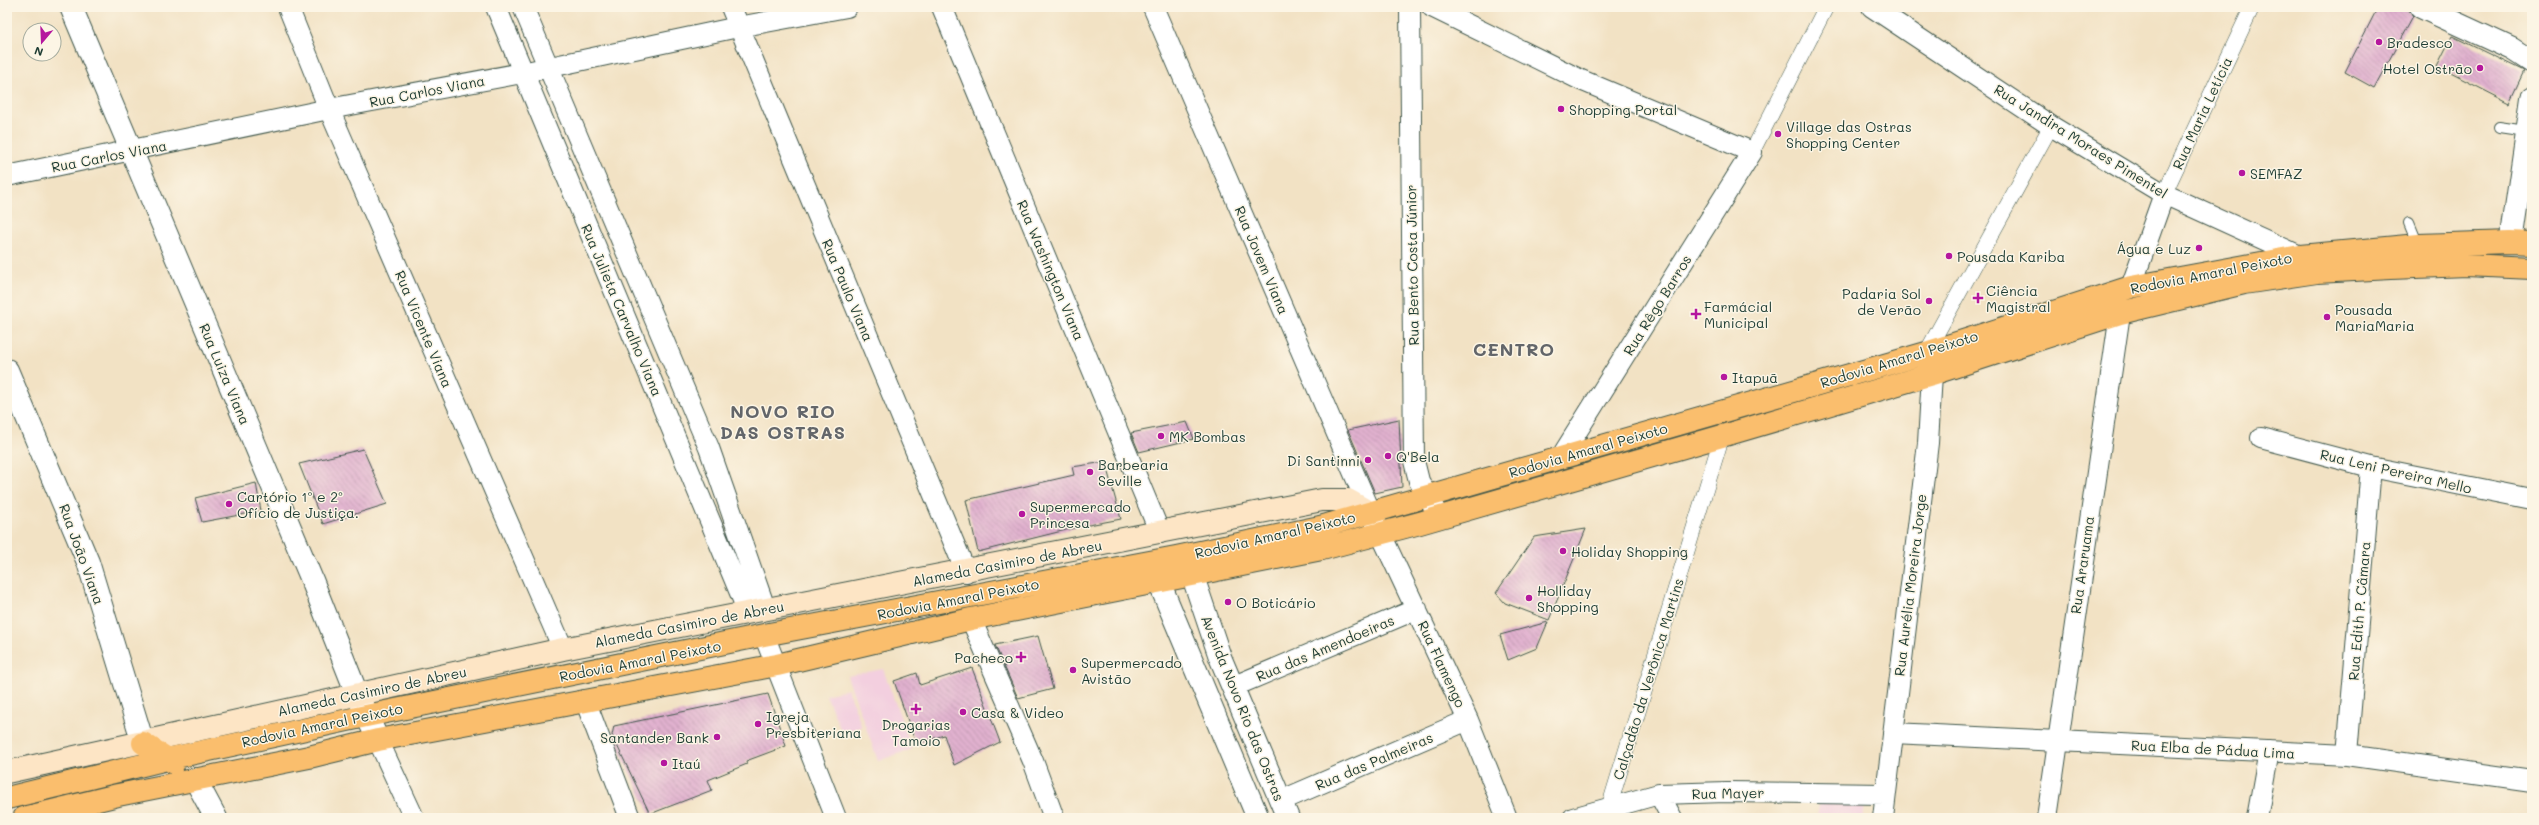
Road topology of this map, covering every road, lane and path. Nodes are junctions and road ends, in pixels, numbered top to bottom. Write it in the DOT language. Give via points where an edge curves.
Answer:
graph roads {
  1 [pos="71,7"];
  2 [pos="288,7"];
  3 [pos="496,7"];
  4 [pos="523,7"];
  5 [pos="731,7"];
  6 [pos="847,7"];
  7 [pos="942,7"];
  8 [pos="1153,7"];
  9 [pos="1410,7"];
  10 [pos="1432,7"];
  11 [pos="1826,7"];
  12 [pos="1872,7"];
  13 [pos="2252,7"];
  14 [pos="2421,7"];
  15 [pos="738,27"];
  16 [pos="2532,62"];
  17 [pos="549,68"];
  18 [pos="522,73"];
  19 [pos="2532,98"];
  20 [pos="329,109"];
  21 [pos="2051,126"];
  22 [pos="2499,127"];
  23 [pos="2526,131"];
  24 [pos="132,152"];
  25 [pos="1752,152"];
  26 [pos="7,176"];
  27 [pos="2526,181"];
  28 [pos="2164,194"];
  29 [pos="2409,223"];
  30 [pos="2522,242"];
  31 [pos="2418,245"];
  32 [pos="2300,256"];
  33 [pos="2532,268"];
  34 [pos="2131,288"];
  35 [pos="2120,313"];
  36 [pos="1926,353"];
  37 [pos="7,370"];
  38 [pos="1932,374"];
  39 [pos="1722,436"];
  40 [pos="2261,438"];
  41 [pos="1561,457"];
  42 [pos="2371,467"];
  43 [pos="1428,495"];
  44 [pos="2532,500"];
  45 [pos="1371,513"];
  46 [pos="1439,517"];
  47 [pos="1160,533"];
  48 [pos="1380,534"];
  49 [pos="966,572"];
  50 [pos="1192,574"];
  51 [pos="1159,582"];
  52 [pos="1417,609"];
  53 [pos="757,610"];
  54 [pos="971,619"];
  55 [pos="764,636"];
  56 [pos="563,649"];
  57 [pos="777,665"];
  58 [pos="1232,687"];
  59 [pos="357,694"];
  60 [pos="585,700"];
  61 [pos="366,716"];
  62 [pos="1468,720"];
  63 [pos="1893,733"];
  64 [pos="378,740"];
  65 [pos="2057,742"];
  66 [pos="143,743"];
  67 [pos="2269,751"];
  68 [pos="2347,755"];
  69 [pos="167,759"];
  70 [pos="7,772"];
  71 [pos="195,779"];
  72 [pos="2532,781"];
  73 [pos="1659,794"];
  74 [pos="1885,794"];
  75 [pos="7,798"];
  76 [pos="1609,807"];
  77 [pos="1284,809"];
  78 [pos="24,818"];
  79 [pos="216,818"];
  80 [pos="414,818"];
  81 [pos="630,818"];
  82 [pos="836,818"];
  83 [pos="1054,818"];
  84 [pos="1258,818"];
  85 [pos="1507,818"];
  86 [pos="1573,818"];
  87 [pos="1672,818"];
  88 [pos="1883,818"];
  89 [pos="2047,818"];
  90 [pos="2257,818"];
  1 -- 24 [label="street, Rua Luiza Viana"];
  2 -- 20 [label="street, Rua Vicente Viana"];
  3 -- 18 [label="street, Rua Julieta Carvalho Viana"];
  4 -- 17 [label="street, Rua Julieta Carvalho Viana"];
  5 -- 15 [label="street, Rua Paulo Viana"];
  6 -- 15 [label="street, Rua Carlos Viana"];
  7 -- 47 [label="street, Rua Washington Viana"];
  8 -- 45 [label="street, Rua Jovem Viana"];
  9 -- 43 [label="street, Rua Bento Costa Júnior" via="1414,461 1419,482"];
  10 -- 25 [label="street" via="1581,80"];
  11 -- 25 [label="street"];
  12 -- 21 [label="street, Rua Jandira Moraes Pimentel"];
  13 -- 28 [label="street, Rua Maria Letícia"];
  14 -- 16 [label="street" via="2512,49"];
  15 -- 17 [label="street, Rua Carlos Viana"];
  15 -- 49 [label="street, Rua Paulo Viana"];
  17 -- 18 [label="street, Rua Carlos Viana"];
  17 -- 53 [label="street, Rua Julieta Carvalho Viana" via="709,448"];
  18 -- 20 [label="street, Rua Carlos Viana"];
  18 -- 53 [label="street, Rua Julieta Carvalho Viana"];
  19 -- 23 [label="street"];
  20 -- 24 [label="street, Rua Carlos Viana"];
  20 -- 56 [label="street, Rua Vicente Viana"];
  21 -- 28 [label="street, Rua Jandira Moraes Pimentel"];
  21 -- 36 [label="street"];
  22 -- 23 [label="lane"];
  23 -- 27 [label="street"];
  24 -- 26 [label="street, Rua Carlos Viana"];
  24 -- 59 [label="street, Rua Luiza Viana" via="312,580"];
  25 -- 41 [label="street, Rua Rêgo Barros"];
  27 -- 30 [label="street"];
  28 -- 32 [label="street, Rua Jandira Moraes Pimentel"];
  28 -- 34 [label="street, Rua Maria Letícia"];
  29 -- 31 [label="lane"];
  30 -- 31 [label="highway, Rodovia Amaral Peixoto"];
  31 -- 32 [label="highway, Rodovia Amaral Peixoto"];
  32 -- 34 [label="highway, Rodovia Amaral Peixoto"];
  33 -- 35 [label="highway, Rodovia Amaral Peixoto" via="2466,265 2317,272 2244,283"];
  34 -- 36 [label="highway, Rodovia Amaral Peixoto"];
  35 -- 38 [label="highway, Rodovia Amaral Peixoto"];
  35 -- 65 [label="street, Rua Araruama"];
  36 -- 38 [label="street, Rua Aurélia Moreira Jorge"];
  36 -- 41 [label="highway, Rodovia Amaral Peixoto"];
  37 -- 66 [label="street, Rua João Viana" via="88,562"];
  38 -- 39 [label="highway, Rodovia Amaral Peixoto"];
  38 -- 63 [label="street, Rua Aurélia Moreira Jorge" via="1928,443"];
  39 -- 46 [label="highway, Rodovia Amaral Peixoto"];
  39 -- 76 [label="street, Calçadão da Verônica Martins"];
  40 -- 42 [label="street, Rua Leni Pereira Mello"];
  41 -- 43 [label="highway, Rodovia Amaral Peixoto"];
  42 -- 44 [label="street, Rua Leni Pereira Mello"];
  42 -- 68 [label="street, Rua Edith P. Câmara"];
  43 -- 45 [label="highway, Rodovia Amaral Peixoto"];
  43 -- 46 [label="street, Rua Bento Costa Júnior"];
  45 -- 47 [label="main road, Alameda Casimiro de Abreu" via="1348,500 1322,500"];
  45 -- 48 [label="street, Rua Flamengo"];
  45 -- 55 [label="highway, Rodovia Amaral Peixoto" via="1176,557"];
  46 -- 48 [label="highway, Rodovia Amaral Peixoto"];
  47 -- 49 [label="main road, Alameda Casimiro de Abreu"];
  48 -- 50 [label="highway, Rodovia Amaral Peixoto" via="1322,549"];
  48 -- 52 [label="street, Rua Flamengo"];
  49 -- 53 [label="main road, Alameda Casimiro de Abreu"];
  50 -- 51 [label="highway, Rodovia Amaral Peixoto"];
  50 -- 58 [label="street, Avenida Novo Rio das Ostras"];
  51 -- 54 [label="highway, Rodovia Amaral Peixoto"];
  51 -- 84 [label="street, Avenida Novo Rio das Ostras"];
  52 -- 58 [label="street, Rua das Amendoeiras"];
  52 -- 62 [label="street, Rua Flamengo"];
  53 -- 56 [label="main road, Alameda Casimiro de Abreu"];
  54 -- 57 [label="highway, Rodovia Amaral Peixoto"];
  54 -- 83 [label="street" via="1033,761"];
  55 -- 57 [label="street"];
  55 -- 61 [label="highway, Rodovia Amaral Peixoto"];
  56 -- 59 [label="main road, Alameda Casimiro de Abreu"];
  57 -- 60 [label="highway, Rodovia Amaral Peixoto"];
  57 -- 82 [label="street"];
  58 -- 77 [label="street, Avenida Novo Rio das Ostras"];
  59 -- 61 [label="street, Rua Luiza Viana"];
  59 -- 66 [label="main road, Alameda Casimiro de Abreu"];
  60 -- 64 [label="highway, Rodovia Amaral Peixoto"];
  60 -- 81 [label="street"];
  61 -- 64 [label="street, Rua Luiza Viana"];
  61 -- 69 [label="highway, Rodovia Amaral Peixoto"];
  62 -- 77 [label="street, Rua das Palmeiras"];
  62 -- 85 [label="street, Rua Flamengo"];
  63 -- 65 [label="street, Rua Elba de Pádua Lima"];
  63 -- 74 [label="street, Rua Aurélia Moreira Jorge"];
  64 -- 71 [label="highway, Rodovia Amaral Peixoto" via="310,757"];
  64 -- 80 [label="street"];
  65 -- 67 [label="street, Rua Elba de Pádua Lima"];
  65 -- 89 [label="street, Rua Araruama"];
  66 -- 69 [label="highway"];
  66 -- 70 [label="main road, Alameda Casimiro de Abreu"];
  67 -- 68 [label="street, Rua Elba de Pádua Lima"];
  67 -- 90 [label="street"];
  68 -- 72 [label="street, Rua Elba de Pádua Lima"];
  69 -- 71 [label="highway"];
  69 -- 75 [label="highway, Rodovia Amaral Peixoto"];
  71 -- 78 [label="highway, Rodovia Amaral Peixoto" via="67,806"];
  71 -- 79 [label="street"];
  73 -- 74 [label="street, Rua Mayer"];
  73 -- 76 [label="street, Rua Mayer"];
  73 -- 87 [label="street"];
  74 -- 88 [label="street, Rua Aurélia Moreira Jorge"];
  76 -- 86 [label="street, Rua Mayer"];
}
